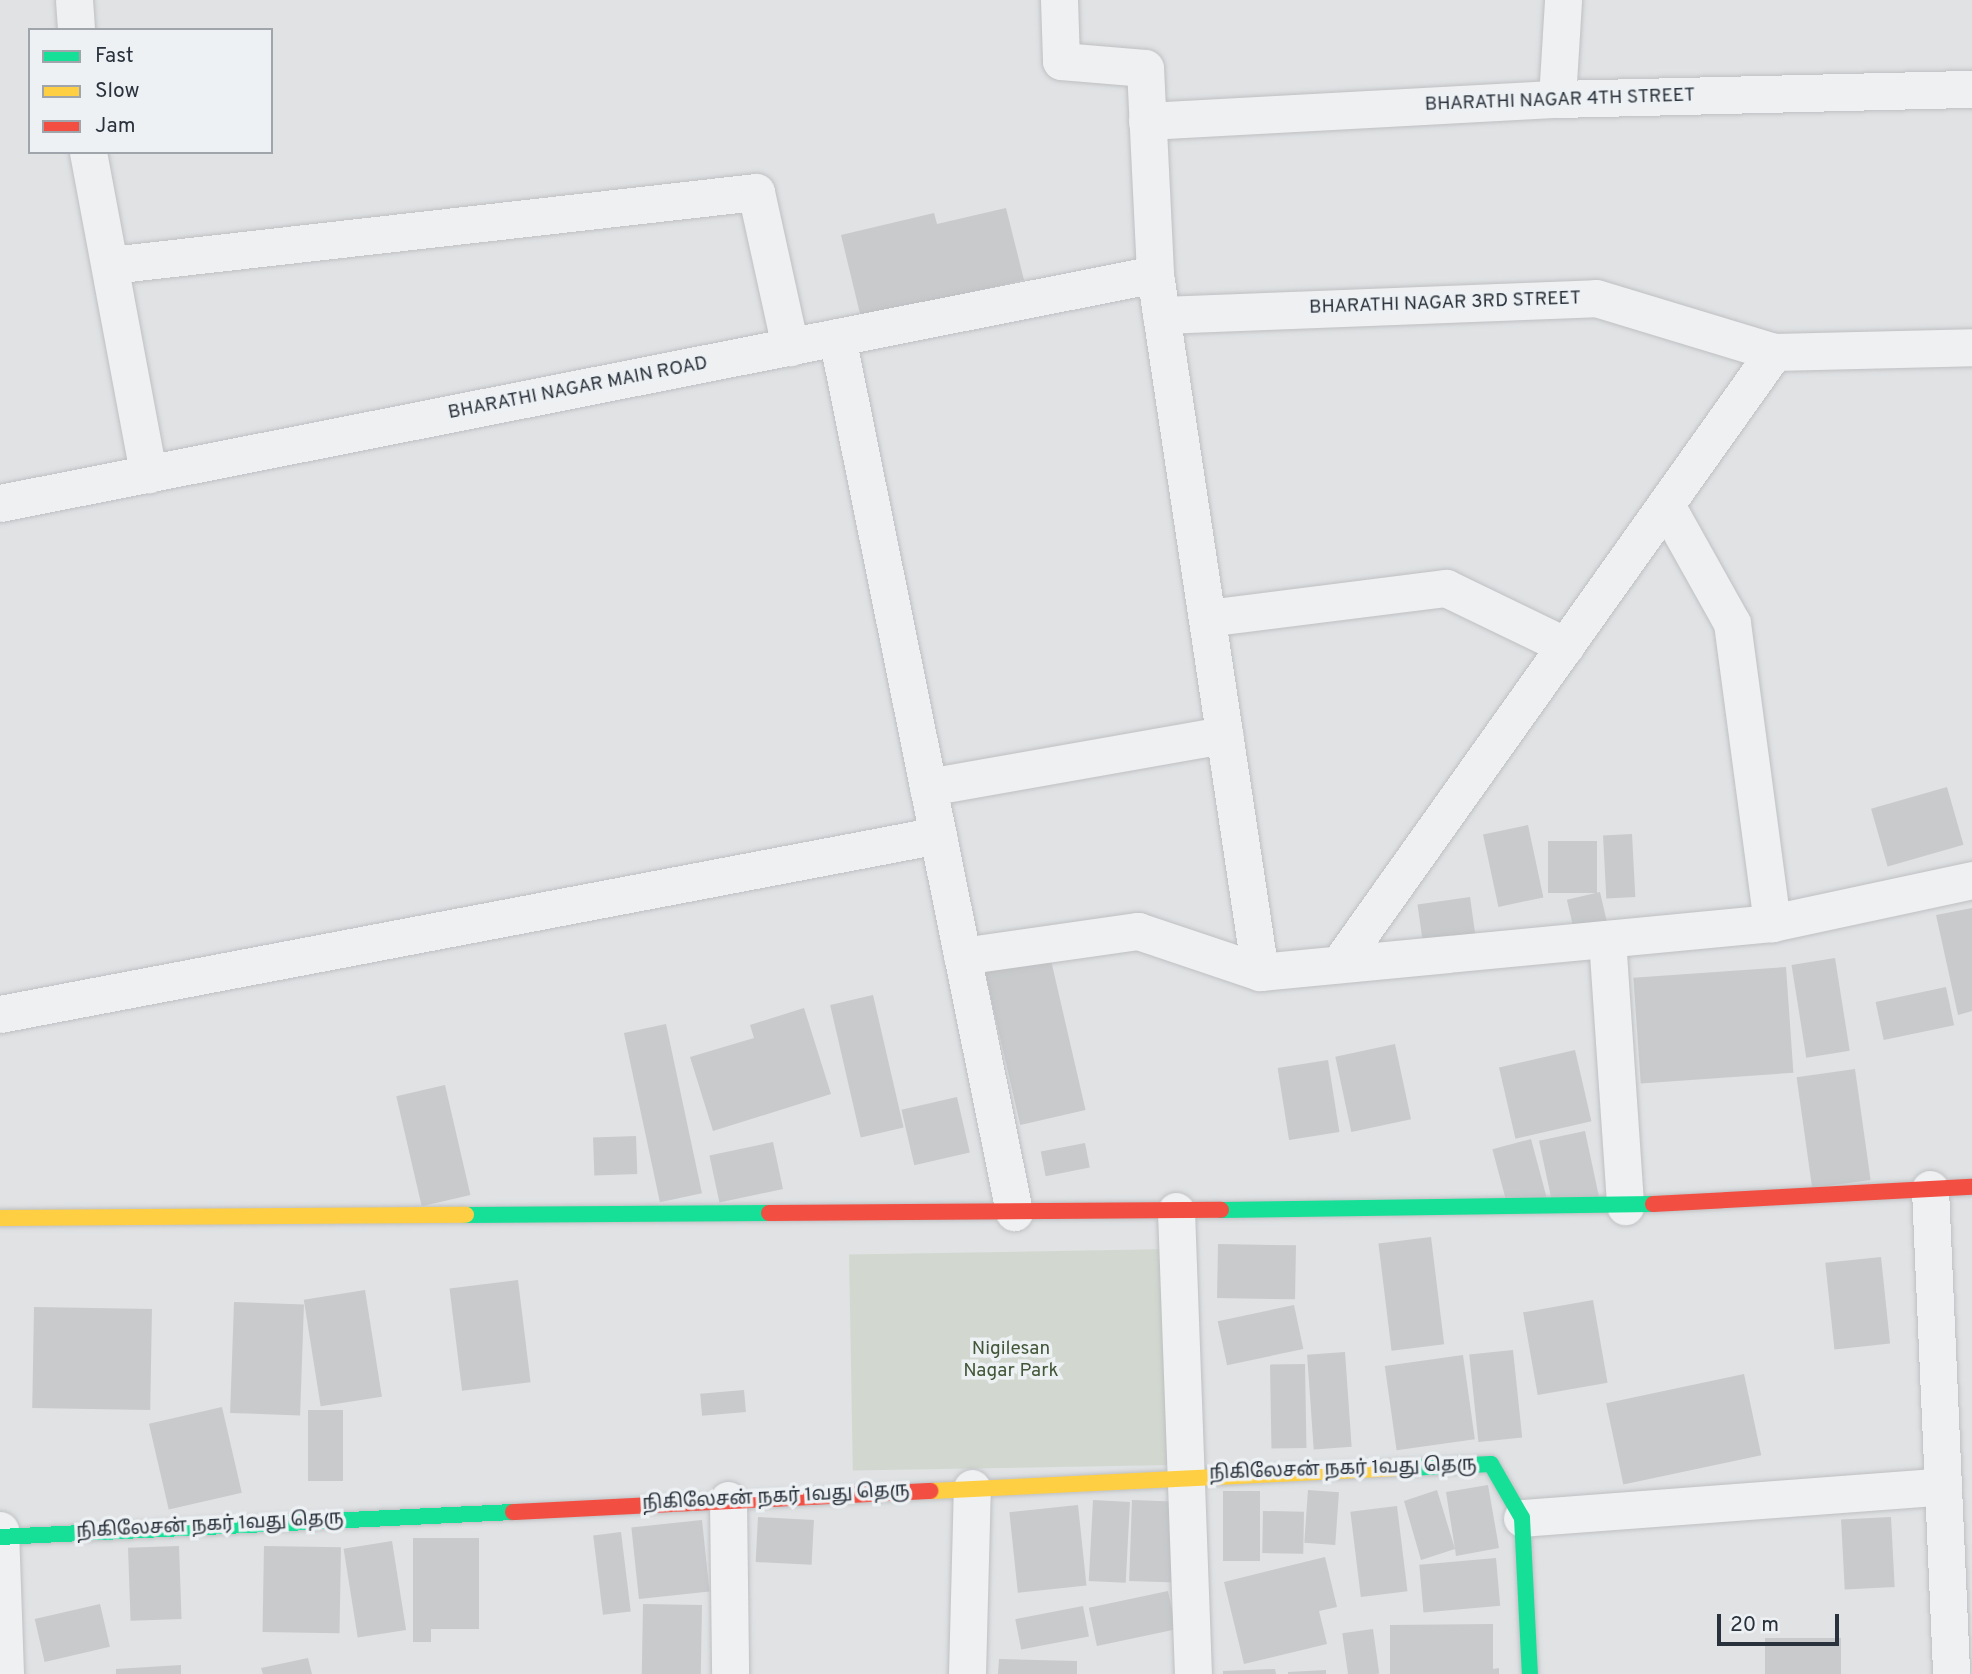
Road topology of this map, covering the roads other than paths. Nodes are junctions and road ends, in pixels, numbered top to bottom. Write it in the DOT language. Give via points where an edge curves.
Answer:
graph roads {
  1 [pos="74,0"];
  2 [pos="1059,0"];
  3 [pos="1563,0"];
  4 [pos="76,28"];
  5 [pos="1972,89"];
  6 [pos="1557,99"];
  7 [pos="1147,121"];
  8 [pos="88,154"];
  9 [pos="111,265"];
  10 [pos="1155,274"];
  11 [pos="1161,315"];
  12 [pos="837,337"];
  13 [pos="790,347"];
  14 [pos="1972,347"];
  15 [pos="1774,352"];
  16 [pos="148,474"];
  17 [pos="0,503"];
  18 [pos="1666,505"];
  19 [pos="1207,618"];
  20 [pos="1566,646"];
  21 [pos="1224,734"];
  22 [pos="928,788"];
  23 [pos="937,835"];
  24 [pos="1972,880"];
  25 [pos="1772,923"];
  26 [pos="1607,939"];
  27 [pos="962,956"];
  28 [pos="1339,964"];
  29 [pos="1260,972"];
  30 [pos="0,1014"];
  31 [pos="1972,1187"];
  32 [pos="1930,1189"];
  33 [pos="1625,1206"];
  34 [pos="1176,1211"];
  35 [pos="1014,1212"];
  36 [pos="0,1218"];
  37 [pos="1186,1476"];
  38 [pos="1943,1486"];
  39 [pos="972,1488"];
  40 [pos="728,1500"];
  41 [pos="1522,1518"];
  42 [pos="0,1530"];
  43 [pos="0,1537"];
  44 [pos="5,1674"];
  45 [pos="730,1674"];
  46 [pos="967,1674"];
  47 [pos="1193,1674"];
  48 [pos="1530,1674"];
  49 [pos="1951,1674"];
  1 -- 4 [label="street"];
  2 -- 7 [label="street" via="1061,61 1145,68"];
  3 -- 6 [label="street"];
  5 -- 6 [label="street, BHARATHI NAGAR 4TH STREET"];
  6 -- 7 [label="street, BHARATHI NAGAR 4TH STREET"];
  7 -- 10 [label="street"];
  8 -- 9 [label="street"];
  9 -- 13 [label="street" via="756,192"];
  9 -- 16 [label="street"];
  10 -- 11 [label="street"];
  10 -- 12 [label="street, BHARATHI NAGAR MAIN ROAD"];
  11 -- 15 [label="street, BHARATHI NAGAR 3RD STREET" via="1596,299"];
  11 -- 19 [label="street"];
  12 -- 13 [label="street, BHARATHI NAGAR MAIN ROAD"];
  12 -- 22 [label="street"];
  13 -- 16 [label="street, BHARATHI NAGAR MAIN ROAD"];
  14 -- 15 [label="street, BHARATHI NAGAR 3RD STREET"];
  15 -- 18 [label="street"];
  16 -- 17 [label="street, BHARATHI NAGAR MAIN ROAD"];
  18 -- 20 [label="street"];
  18 -- 25 [label="street" via="1732,623"];
  19 -- 20 [label="street" via="1446,587"];
  19 -- 21 [label="street"];
  20 -- 28 [label="street"];
  21 -- 22 [label="street"];
  21 -- 29 [label="street"];
  22 -- 23 [label="street"];
  23 -- 27 [label="street"];
  23 -- 30 [label="street"];
  24 -- 25 [label="street"];
  25 -- 26 [label="street"];
  26 -- 28 [label="street"];
  26 -- 33 [label="street"];
  27 -- 29 [label="street" via="1138,931"];
  27 -- 35 [label="street"];
  28 -- 29 [label="street"];
  31 -- 32 [label="street"];
  32 -- 33 [label="street"];
  32 -- 38 [label="street"];
  33 -- 34 [label="street"];
  34 -- 35 [label="street"];
  34 -- 37 [label="street"];
  35 -- 36 [label="street"];
  37 -- 39 [label="street, நிகிலேசன் நகர் 1வது தெரு"];
  37 -- 41 [label="street, நிகிலேசன் நகர் 1வது தெரு" via="1491,1464"];
  37 -- 47 [label="street"];
  38 -- 41 [label="street"];
  38 -- 49 [label="street"];
  39 -- 40 [label="street, நிகிலேசன் நகர் 1வது தெரு"];
  39 -- 46 [label="street"];
  40 -- 43 [label="street, நிகிலேசன் நகர் 1வது தெரு"];
  40 -- 45 [label="street"];
  41 -- 48 [label="street"];
  42 -- 43 [label="street"];
  43 -- 44 [label="street"];
}
